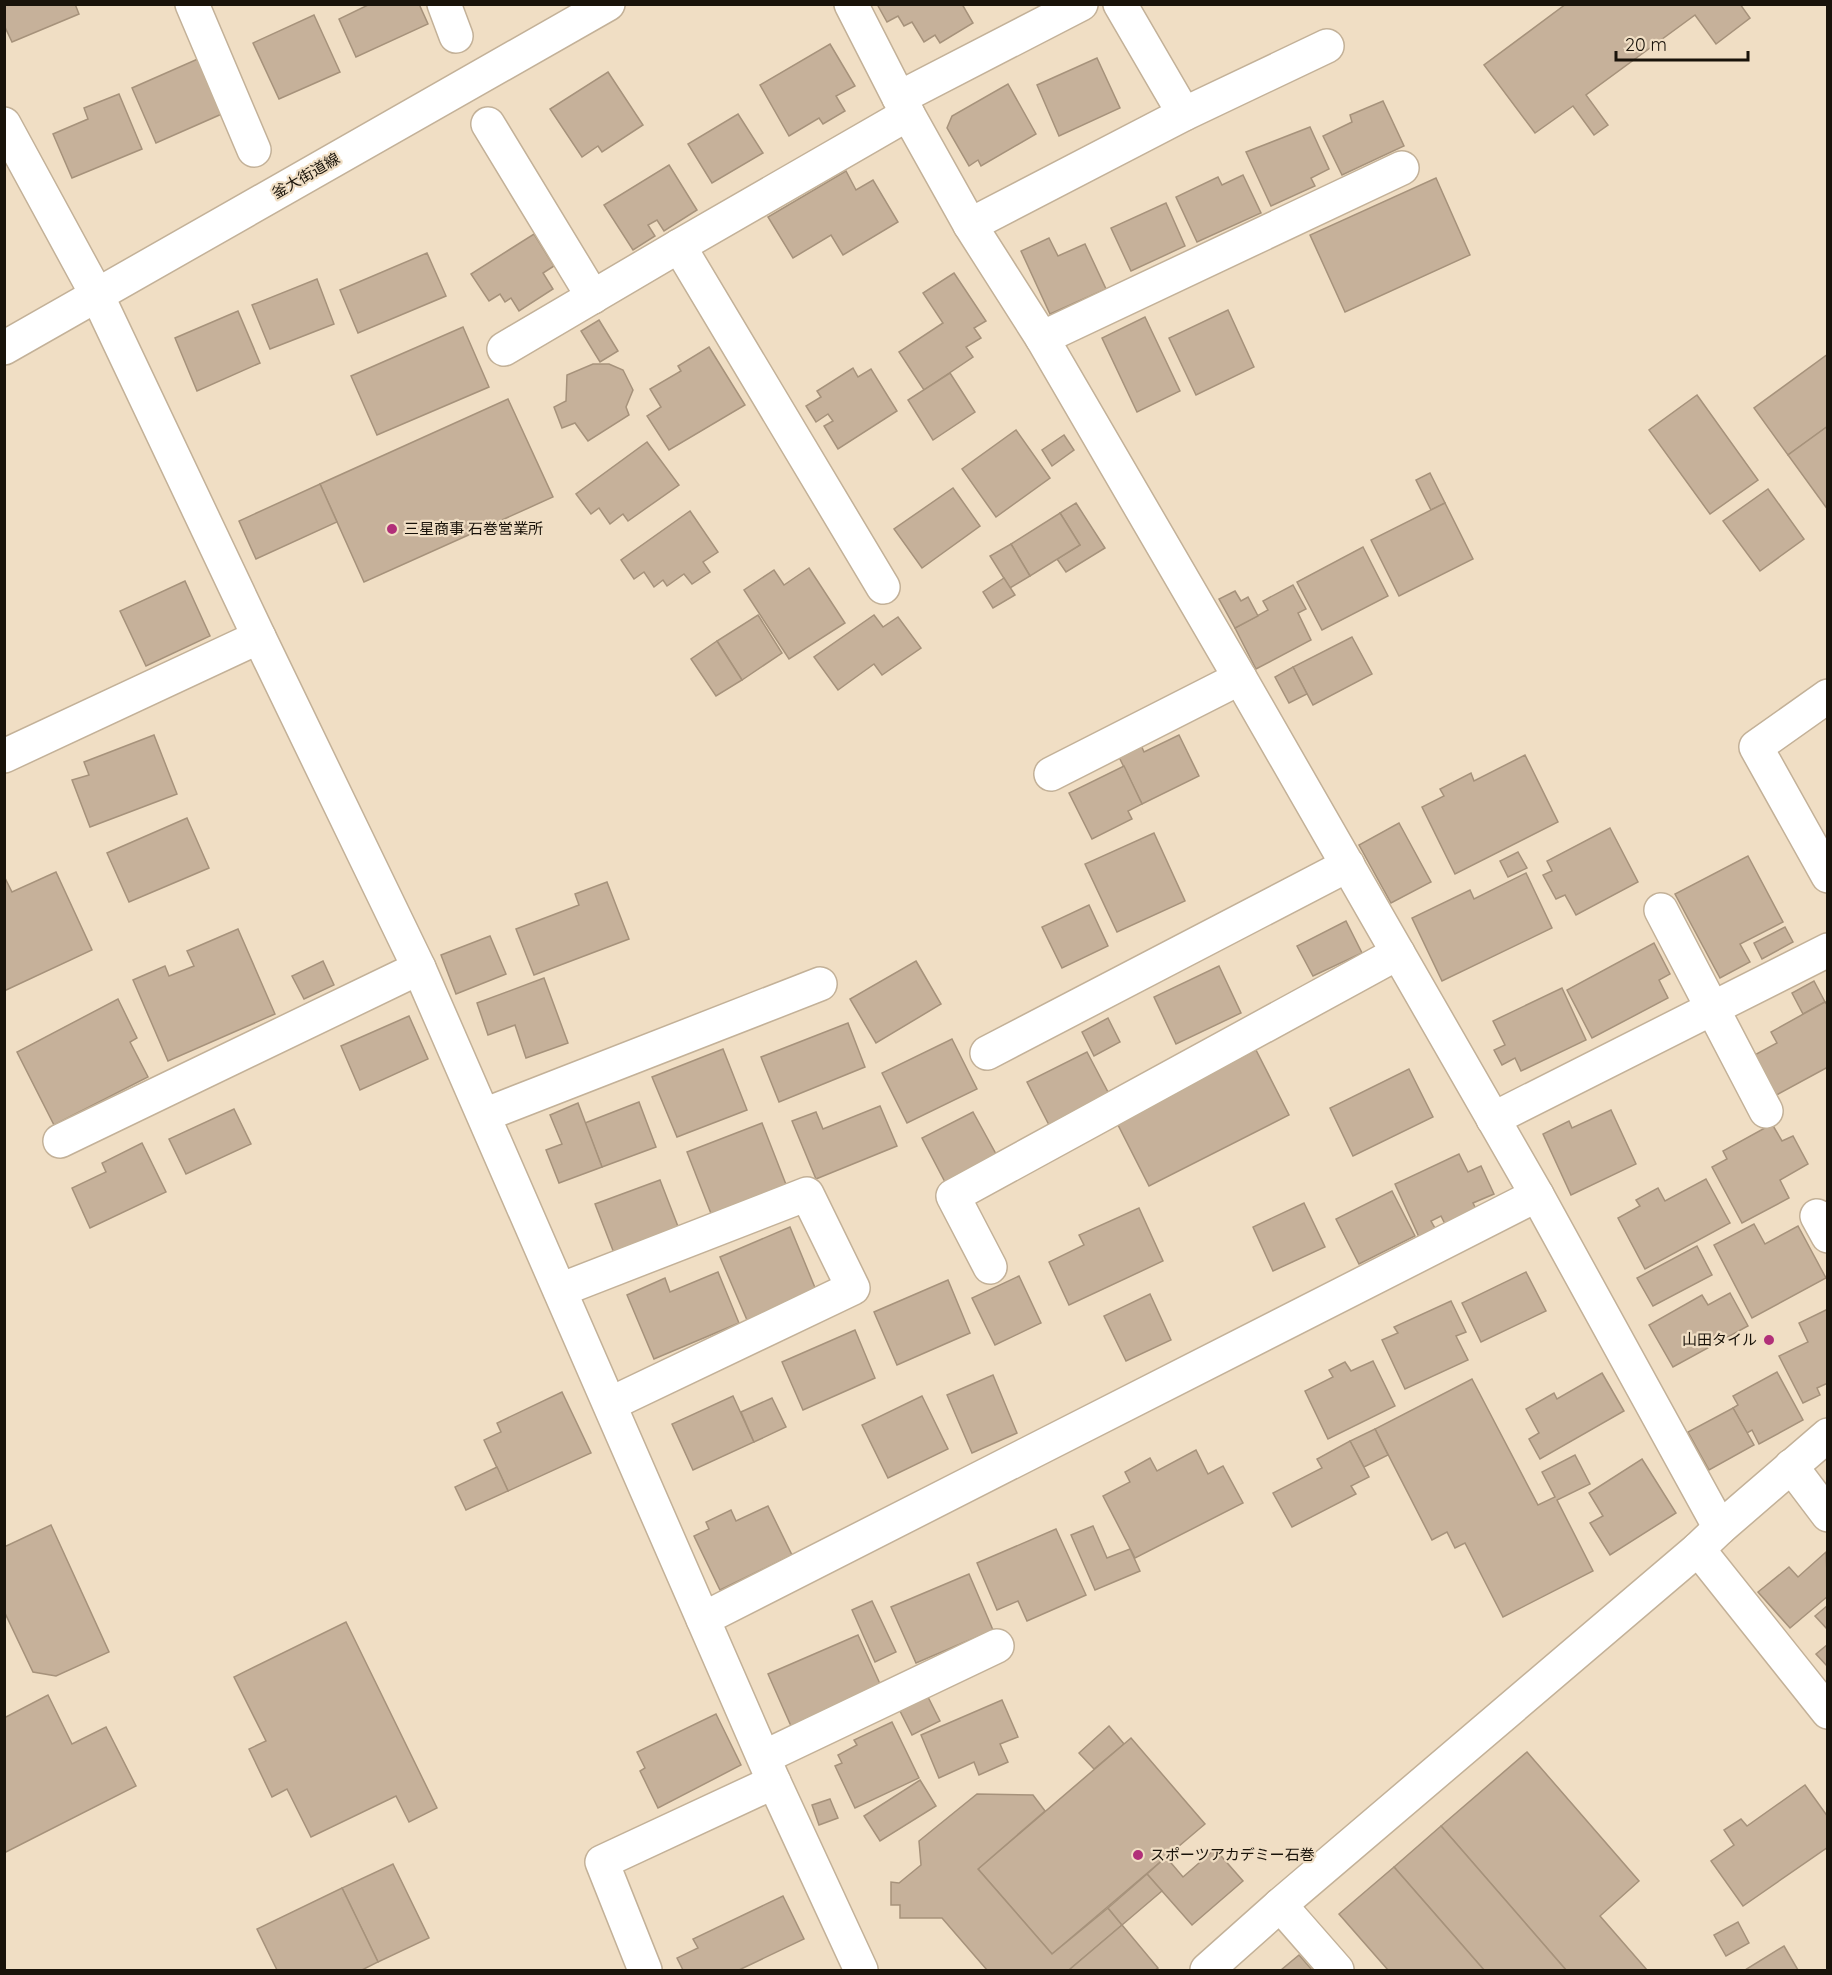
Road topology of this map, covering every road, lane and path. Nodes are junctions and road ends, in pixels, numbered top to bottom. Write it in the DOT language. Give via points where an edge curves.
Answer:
graph roads {
  1 [pos="192,4"];
  2 [pos="444,4"];
  3 [pos="608,4"];
  4 [pos="851,4"];
  5 [pos="1081,4"];
  6 [pos="1120,4"];
  7 [pos="456,36"];
  8 [pos="1327,46"];
  9 [pos="903,106"];
  10 [pos="1184,114"];
  11 [pos="488,124"];
  12 [pos="5,128"];
  13 [pos="254,150"];
  14 [pos="1402,168"];
  15 [pos="970,225"];
  16 [pos="679,246"];
  17 [pos="97,295"];
  18 [pos="593,297"];
  19 [pos="1042,338"];
  20 [pos="4,348"];
  21 [pos="504,349"];
  22 [pos="883,586"];
  23 [pos="259,636"];
  24 [pos="1240,678"];
  25 [pos="1827,696"];
  26 [pos="4,756"];
  27 [pos="1051,774"];
  28 [pos="1348,865"];
  29 [pos="1827,876"];
  30 [pos="1661,910"];
  31 [pos="1827,950"];
  32 [pos="1398,953"];
  33 [pos="419,968"];
  34 [pos="820,984"];
  35 [pos="1712,1008"];
  36 [pos="987,1053"];
  37 [pos="1766,1112"];
  38 [pos="484,1115"];
  39 [pos="1493,1119"];
  40 [pos="60,1141"];
  41 [pos="1537,1195"];
  42 [pos="990,1267"];
  43 [pos="560,1290"];
  44 [pos="610,1404"];
  45 [pos="1827,1435"];
  46 [pos="1791,1466"];
  47 [pos="1827,1515"];
  48 [pos="1709,1538"];
  49 [pos="703,1619"];
  50 [pos="997,1646"];
  51 [pos="1827,1712"];
  52 [pos="769,1770"];
  53 [pos="1280,1905"];
  54 [pos="645,1970"];
  55 [pos="860,1970"];
  56 [pos="1207,1971"];
  57 [pos="1337,1971"];
  1 -- 13 [label="street"];
  2 -- 7 [label="street"];
  3 -- 17 [label="street, 釜大街道線"];
  4 -- 9 [label="street"];
  5 -- 9 [label="street"];
  6 -- 10 [label="street"];
  8 -- 10 [label="street"];
  9 -- 15 [label="street"];
  9 -- 16 [label="street"];
  10 -- 15 [label="street"];
  11 -- 18 [label="street"];
  12 -- 17 [label="street"];
  14 -- 19 [label="street"];
  15 -- 19 [label="street"];
  16 -- 18 [label="street"];
  16 -- 22 [label="street"];
  17 -- 20 [label="street, 釜大街道線"];
  17 -- 23 [label="street"];
  18 -- 21 [label="street"];
  19 -- 24 [label="street"];
  23 -- 26 [label="street"];
  23 -- 33 [label="street"];
  24 -- 27 [label="street"];
  24 -- 28 [label="street"];
  25 -- 29 [label="street" via="1756,747"];
  28 -- 32 [label="street"];
  28 -- 36 [label="street"];
  30 -- 35 [label="street"];
  31 -- 35 [label="street"];
  32 -- 39 [label="street"];
  32 -- 42 [label="street" via="953,1196"];
  33 -- 38 [label="street"];
  33 -- 40 [label="street"];
  34 -- 38 [label="street"];
  35 -- 37 [label="street"];
  35 -- 39 [label="street"];
  38 -- 43 [label="street"];
  39 -- 41 [label="street"];
  41 -- 48 [label="street"];
  41 -- 49 [label="street"];
  43 -- 44 [label="street"];
  43 -- 44 [label="street" via="807,1194 853,1288"];
  44 -- 49 [label="street"];
  45 -- 46 [label="street"];
  46 -- 47 [label="street"];
  46 -- 48 [label="street"];
  48 -- 51 [label="street"];
  48 -- 53 [label="street"];
  49 -- 52 [label="street"];
  50 -- 52 [label="street"];
  52 -- 54 [label="street" via="602,1862"];
  52 -- 55 [label="street"];
  53 -- 56 [label="street"];
  53 -- 57 [label="street"];
}
